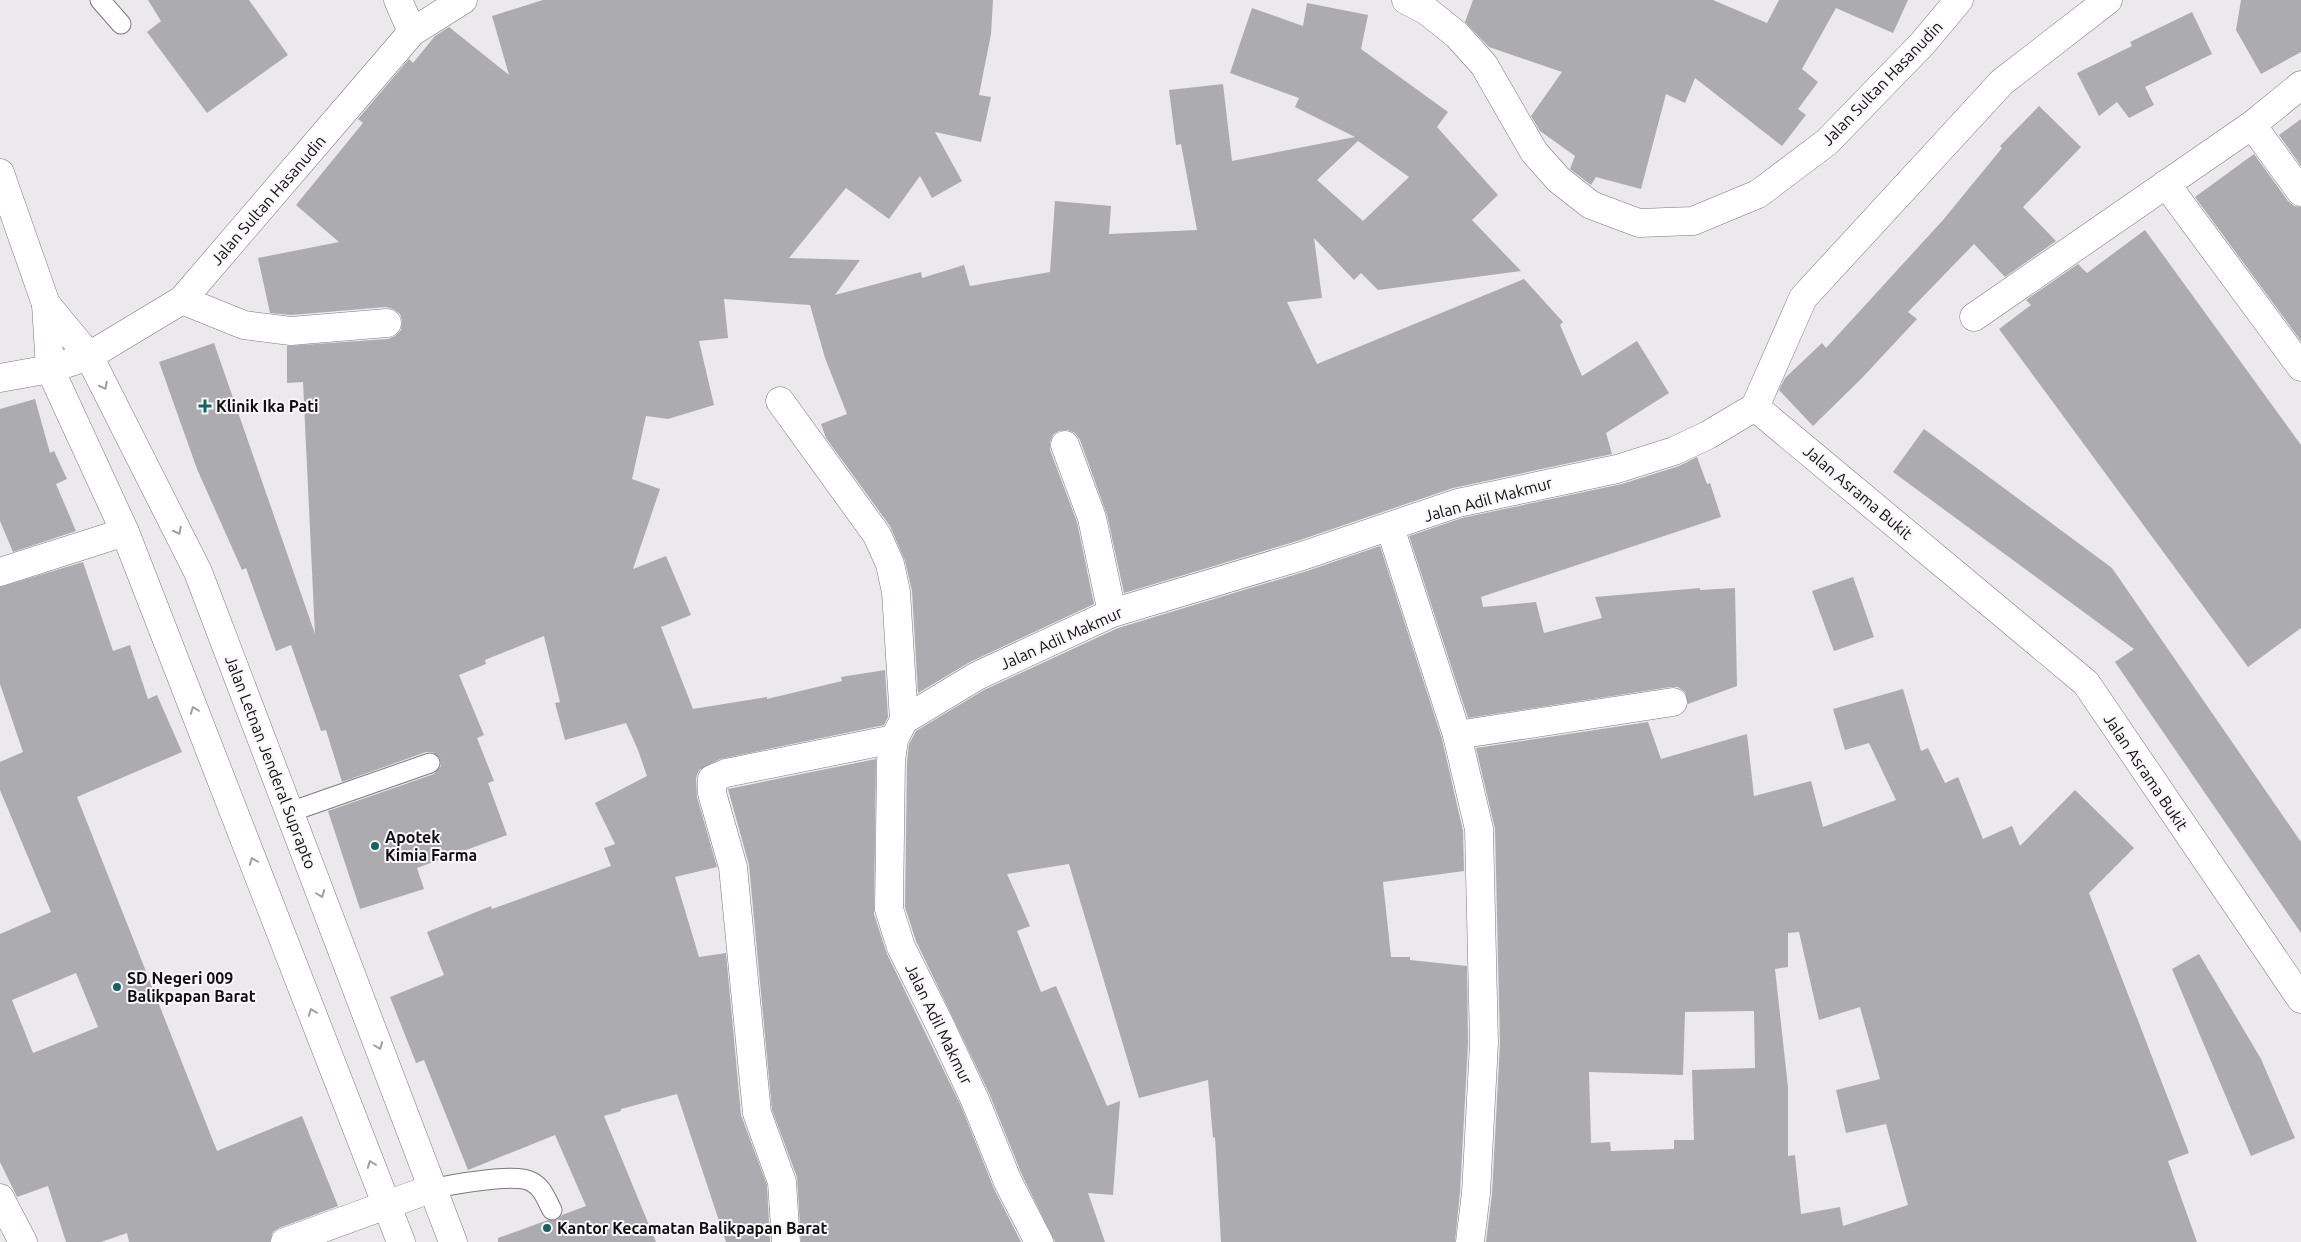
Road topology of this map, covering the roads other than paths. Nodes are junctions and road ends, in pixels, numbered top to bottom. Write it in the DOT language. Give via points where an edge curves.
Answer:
graph roads {
  1 [pos="100,0"];
  2 [pos="398,0"];
  3 [pos="463,0"];
  4 [pos="1406,0"];
  5 [pos="1959,0"];
  6 [pos="2108,0"];
  7 [pos="121,24"];
  8 [pos="412,32"];
  9 [pos="2301,85"];
  10 [pos="2252,125"];
  11 [pos="0,173"];
  12 [pos="2166,184"];
  13 [pos="2301,192"];
  14 [pos="182,300"];
  15 [pos="46,304"];
  16 [pos="1974,317"];
  17 [pos="387,323"];
  18 [pos="89,356"];
  19 [pos="2301,367"];
  20 [pos="50,369"];
  21 [pos="0,378"];
  22 [pos="780,401"];
  23 [pos="1755,407"];
  24 [pos="1065,445"];
  25 [pos="1390,526"];
  26 [pos="125,532"];
  27 [pos="0,572"];
  28 [pos="1112,613"];
  29 [pos="1673,702"];
  30 [pos="899,730"];
  31 [pos="1457,735"];
  32 [pos="430,763"];
  33 [pos="290,812"];
  34 [pos="2296,983"];
  35 [pos="433,1188"];
  36 [pos="0,1198"];
  37 [pos="386,1204"];
  38 [pos="552,1210"];
  39 [pos="23,1242"];
  40 [pos="285,1242"];
  41 [pos="400,1242"];
  42 [pos="454,1242"];
  43 [pos="786,1242"];
  44 [pos="1038,1242"];
  45 [pos="1470,1242"];
  1 -- 7 [label="lane"];
  2 -- 8 [label="street"];
  3 -- 8 [label="street, Jalan Sultan Hasanudin"];
  4 -- 5 [label="street, Jalan Sultan Hasanudin" via="1458,36 1484,65 1534,152 1559,180 1591,205 1639,223 1693,220 1758,194 1827,142 1923,43"];
  6 -- 23 [label="street" via="2002,82 1803,298"];
  8 -- 14 [label="street, Jalan Sultan Hasanudin"];
  9 -- 10 [label="street"];
  10 -- 12 [label="street"];
  10 -- 13 [label="street"];
  11 -- 15 [label="street, Jalan Letnan Jenderal Suprapto"];
  12 -- 16 [label="street"];
  12 -- 19 [label="street"];
  14 -- 17 [label="street" via="244,325 291,331"];
  14 -- 18 [label="street, Jalan Sultan Hasanudin"];
  15 -- 18 [label="street, Jalan Letnan Jenderal Suprapto"];
  15 -- 20 [label="street, Jalan Letnan Jenderal Suprapto"];
  18 -- 20 [label="street, Jalan Sultan Hasanudin"];
  18 -- 33 [label="street, Jalan Letnan Jenderal Suprapto, one-way" via="198,572"];
  20 -- 21 [label="street, Jalan Sultan Hasanudin"];
  20 -- 26 [label="street, Jalan Letnan Jenderal Suprapto"];
  22 -- 30 [label="street" via="877,535 890,564 896,592"];
  23 -- 25 [label="street, Jalan Adil Makmur" via="1674,451 1617,469 1458,503"];
  23 -- 34 [label="street, Jalan Asrama Bukit" via="2086,683"];
  24 -- 28 [label="street" via="1092,518"];
  25 -- 28 [label="street, Jalan Adil Makmur"];
  25 -- 31 [label="street"];
  26 -- 27 [label="street"];
  37 -- 26 [label="street, Jalan Letnan Jenderal Suprapto, one-way"];
  28 -- 30 [label="street, Jalan Adil Makmur" via="977,676"];
  29 -- 31 [label="street"];
  30 -- 43 [label="street" via="712,779 712,793 733,867 757,1113 782,1182"];
  30 -- 44 [label="street, Jalan Adil Makmur" via="891,761 889,910 901,947 940,1025 1008,1182"];
  31 -- 45 [label="street" via="1479,829 1480,858 1484,1043 1476,1193"];
  32 -- 33 [label="lane"];
  33 -- 35 [label="street, Jalan Letnan Jenderal Suprapto, one-way"];
  35 -- 37 [label="street"];
  35 -- 38 [label="lane" via="515,1177 531,1181 542,1190"];
  35 -- 42 [label="street, Jalan Letnan Jenderal Suprapto"];
  36 -- 39 [label="street"];
  37 -- 40 [label="street"];
  37 -- 41 [label="street, Jalan Letnan Jenderal Suprapto"];
}
